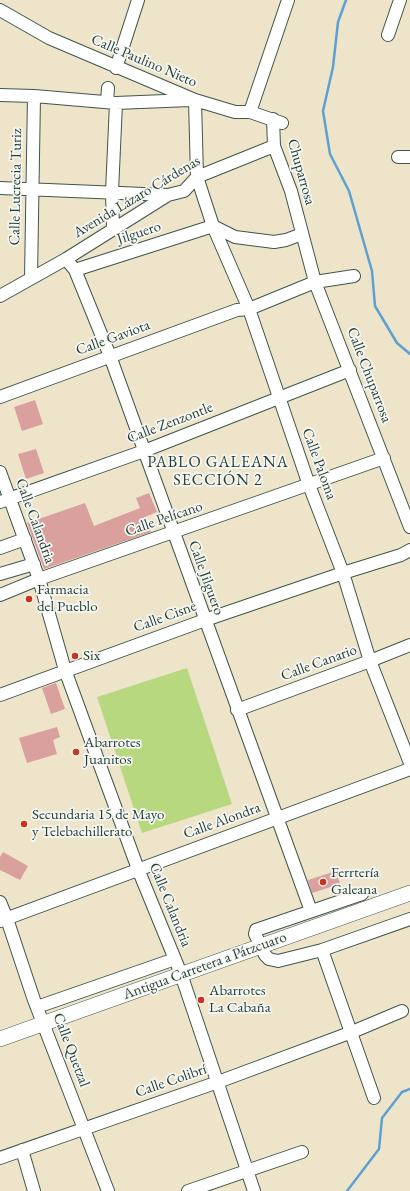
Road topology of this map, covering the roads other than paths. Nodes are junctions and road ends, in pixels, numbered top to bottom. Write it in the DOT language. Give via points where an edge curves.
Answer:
graph roads {
  1 [pos="138,0"];
  2 [pos="288,0"];
  3 [pos="400,0"];
  4 [pos="0,10"];
  5 [pos="388,35"];
  6 [pos="116,68"];
  7 [pos="108,88"];
  8 [pos="0,95"];
  9 [pos="34,96"];
  10 [pos="195,100"];
  11 [pos="111,102"];
  12 [pos="250,112"];
  13 [pos="278,121"];
  14 [pos="274,146"];
  15 [pos="197,177"];
  16 [pos="0,188"];
  17 [pos="33,189"];
  18 [pos="112,192"];
  19 [pos="168,195"];
  20 [pos="213,226"];
  21 [pos="113,228"];
  22 [pos="302,234"];
  23 [pos="66,259"];
  24 [pos="75,270"];
  25 [pos="354,276"];
  26 [pos="30,278"];
  27 [pos="315,282"];
  28 [pos="0,296"];
  29 [pos="244,306"];
  30 [pos="110,356"];
  31 [pos="350,370"];
  32 [pos="0,397"];
  33 [pos="278,398"];
  34 [pos="144,451"];
  35 [pos="384,458"];
  36 [pos="0,472"];
  37 [pos="308,485"];
  38 [pos="5,500"];
  39 [pos="410,527"];
  40 [pos="173,533"];
  41 [pos="25,539"];
  42 [pos="0,548"];
  43 [pos="410,550"];
  44 [pos="34,564"];
  45 [pos="343,572"];
  46 [pos="0,574"];
  47 [pos="39,580"];
  48 [pos="0,595"];
  49 [pos="205,620"];
  50 [pos="410,644"];
  51 [pos="370,661"];
  52 [pos="65,670"];
  53 [pos="0,695"];
  54 [pos="237,710"];
  55 [pos="410,763"];
  56 [pos="410,769"];
  57 [pos="278,817"];
  58 [pos="138,869"];
  59 [pos="410,893"];
  60 [pos="362,894"];
  61 [pos="0,902"];
  62 [pos="310,911"];
  63 [pos="410,919"];
  64 [pos="4,920"];
  65 [pos="261,946"];
  66 [pos="322,950"];
  67 [pos="175,959"];
  68 [pos="181,974"];
  69 [pos="37,1007"];
  70 [pos="402,1011"];
  71 [pos="44,1023"];
  72 [pos="352,1032"];
  73 [pos="0,1039"];
  74 [pos="218,1082"];
  75 [pos="374,1098"];
  76 [pos="84,1128"];
  77 [pos="22,1150"];
  78 [pos="302,1152"];
  79 [pos="0,1158"];
  80 [pos="247,1170"];
  81 [pos="34,1191"];
  82 [pos="108,1191"];
  83 [pos="188,1191"];
  84 [pos="254,1191"];
  1 -- 6 [label="street"];
  2 -- 12 [label="street"];
  3 -- 5 [label="street"];
  4 -- 6 [label="street, Calle Paulino Nieto" via="49,38"];
  6 -- 10 [label="street, Calle Paulino Nieto"];
  7 -- 11 [label="street"];
  8 -- 9 [label="street"];
  9 -- 11 [label="street"];
  9 -- 17 [label="street, Calle Lucrecia Turiz"];
  10 -- 11 [label="street"];
  10 -- 12 [label="street, Calle Paulino Nieto" via="235,112"];
  10 -- 15 [label="street, Calle Paloma"];
  11 -- 18 [label="street"];
  12 -- 13 [label="street, Calle Paulino Nieto"];
  13 -- 14 [label="street, Chuparrosa"];
  14 -- 15 [label="street, Avenida Lázaro Cárdenas"];
  14 -- 22 [label="street, Chuparrosa" via="291,191"];
  15 -- 19 [label="street, Avenida Lázaro Cárdenas" via="184,191"];
  15 -- 20 [label="street, Calle Paloma"];
  16 -- 17 [label="street"];
  17 -- 18 [label="street"];
  17 -- 26 [label="street, Calle Lucrecia Turiz"];
  18 -- 19 [label="street"];
  18 -- 21 [label="street"];
  19 -- 21 [label="street, Avenida Lázaro Cárdenas"];
  20 -- 22 [label="street" via="235,237 274,242"];
  20 -- 24 [label="street, Jilguero"];
  20 -- 29 [label="street, Calle Paloma"];
  21 -- 23 [label="street, Avenida Lázaro Cárdenas"];
  22 -- 27 [label="street, Calle Chuparrosa"];
  23 -- 24 [label="street, Calle Jilguero"];
  23 -- 26 [label="street, Avenida Lázaro Cárdenas"];
  24 -- 30 [label="street, Calle Jilguero"];
  25 -- 27 [label="street, Calle Gaviota"];
  26 -- 28 [label="street, Avenida Lázaro Cárdenas"];
  27 -- 29 [label="street, Calle Gaviota"];
  27 -- 31 [label="street, Calle Chuparrosa"];
  29 -- 30 [label="street, Calle Gaviota"];
  29 -- 33 [label="street, Calle Paloma"];
  30 -- 32 [label="street, Calle Gaviota"];
  30 -- 34 [label="street, Calle Jilguero"];
  31 -- 33 [label="street, Calle Zenzontle"];
  31 -- 35 [label="street, Calle Chuparrosa"];
  33 -- 34 [label="street, Calle Zenzontle"];
  33 -- 37 [label="street, Calle Paloma"];
  34 -- 38 [label="street, Calle Zenzontle"];
  34 -- 40 [label="street, Calle Jilguero"];
  35 -- 37 [label="street, Calle Pelícano"];
  35 -- 39 [label="street, Calle Chuparrosa"];
  36 -- 38 [label="street, Calle Calandria"];
  37 -- 40 [label="street, Calle Pelícano"];
  37 -- 45 [label="street, Calle Paloma"];
  38 -- 41 [label="street, Calle Calandria"];
  40 -- 47 [label="street, Calle Pelícano"];
  40 -- 49 [label="street, Calle Jilguero"];
  41 -- 42 [label="street"];
  41 -- 44 [label="street, Calle Calandria"];
  43 -- 45 [label="street, Calle Cisne"];
  44 -- 46 [label="street"];
  44 -- 47 [label="street, Calle Calandria"];
  45 -- 49 [label="street, Calle Cisne"];
  45 -- 51 [label="street, Calle Paloma"];
  47 -- 48 [label="street, Calle Pelícano"];
  47 -- 52 [label="street, Calle Calandria"];
  49 -- 52 [label="street, Calle Cisne"];
  49 -- 54 [label="street, Calle Jilguero"];
  50 -- 51 [label="street, Calle Canario"];
  51 -- 54 [label="street, Calle Canario"];
  51 -- 55 [label="street, Calle Paloma"];
  52 -- 53 [label="street, Calle Cisne"];
  52 -- 58 [label="street, Calle Calandria"];
  54 -- 57 [label="street, Calle Jilguero"];
  56 -- 57 [label="street, Calle Alondra"];
  57 -- 58 [label="street, Calle Alondra"];
  57 -- 62 [label="street, Calle Jilguero"];
  58 -- 64 [label="street, Calle Alondra"];
  58 -- 67 [label="street, Calle Calandria"];
  59 -- 65 [label="main road, Antigua Carretera a Pátzcuaro"];
  60 -- 62 [label="street"];
  61 -- 64 [label="street, Calle Quetzal"];
  62 -- 65 [label="street" via="256,930 255,934"];
  63 -- 66 [label="street"];
  64 -- 69 [label="street, Calle Quetzal"];
  65 -- 66 [label="street" via="269,959 278,961"];
  65 -- 68 [label="main road, Antigua Carretera a Pátzcuaro"];
  66 -- 72 [label="street"];
  67 -- 68 [label="street, Calle Calandria"];
  67 -- 69 [label="street"];
  68 -- 71 [label="main road, Antigua Carretera a Pátzcuaro"];
  68 -- 74 [label="street, Calle Calandria"];
  69 -- 71 [label="street, Calle Quetzal"];
  70 -- 72 [label="street, Calle Colibrí"];
  71 -- 73 [label="main road, Antigua Carretera a Pátzcuaro"];
  71 -- 76 [label="street, Calle Quetzal"];
  72 -- 74 [label="street, Calle Colibrí"];
  72 -- 75 [label="street"];
  74 -- 76 [label="street, Calle Colibrí"];
  74 -- 80 [label="street, Calle Calandria"];
  76 -- 77 [label="street, Calle Colibrí"];
  76 -- 82 [label="street, Calle Quetzal"];
  77 -- 79 [label="street, Calle Colibrí"];
  77 -- 81 [label="street"];
  78 -- 80 [label="street"];
  80 -- 83 [label="street"];
  80 -- 84 [label="street, Calle Calandria"];
}
